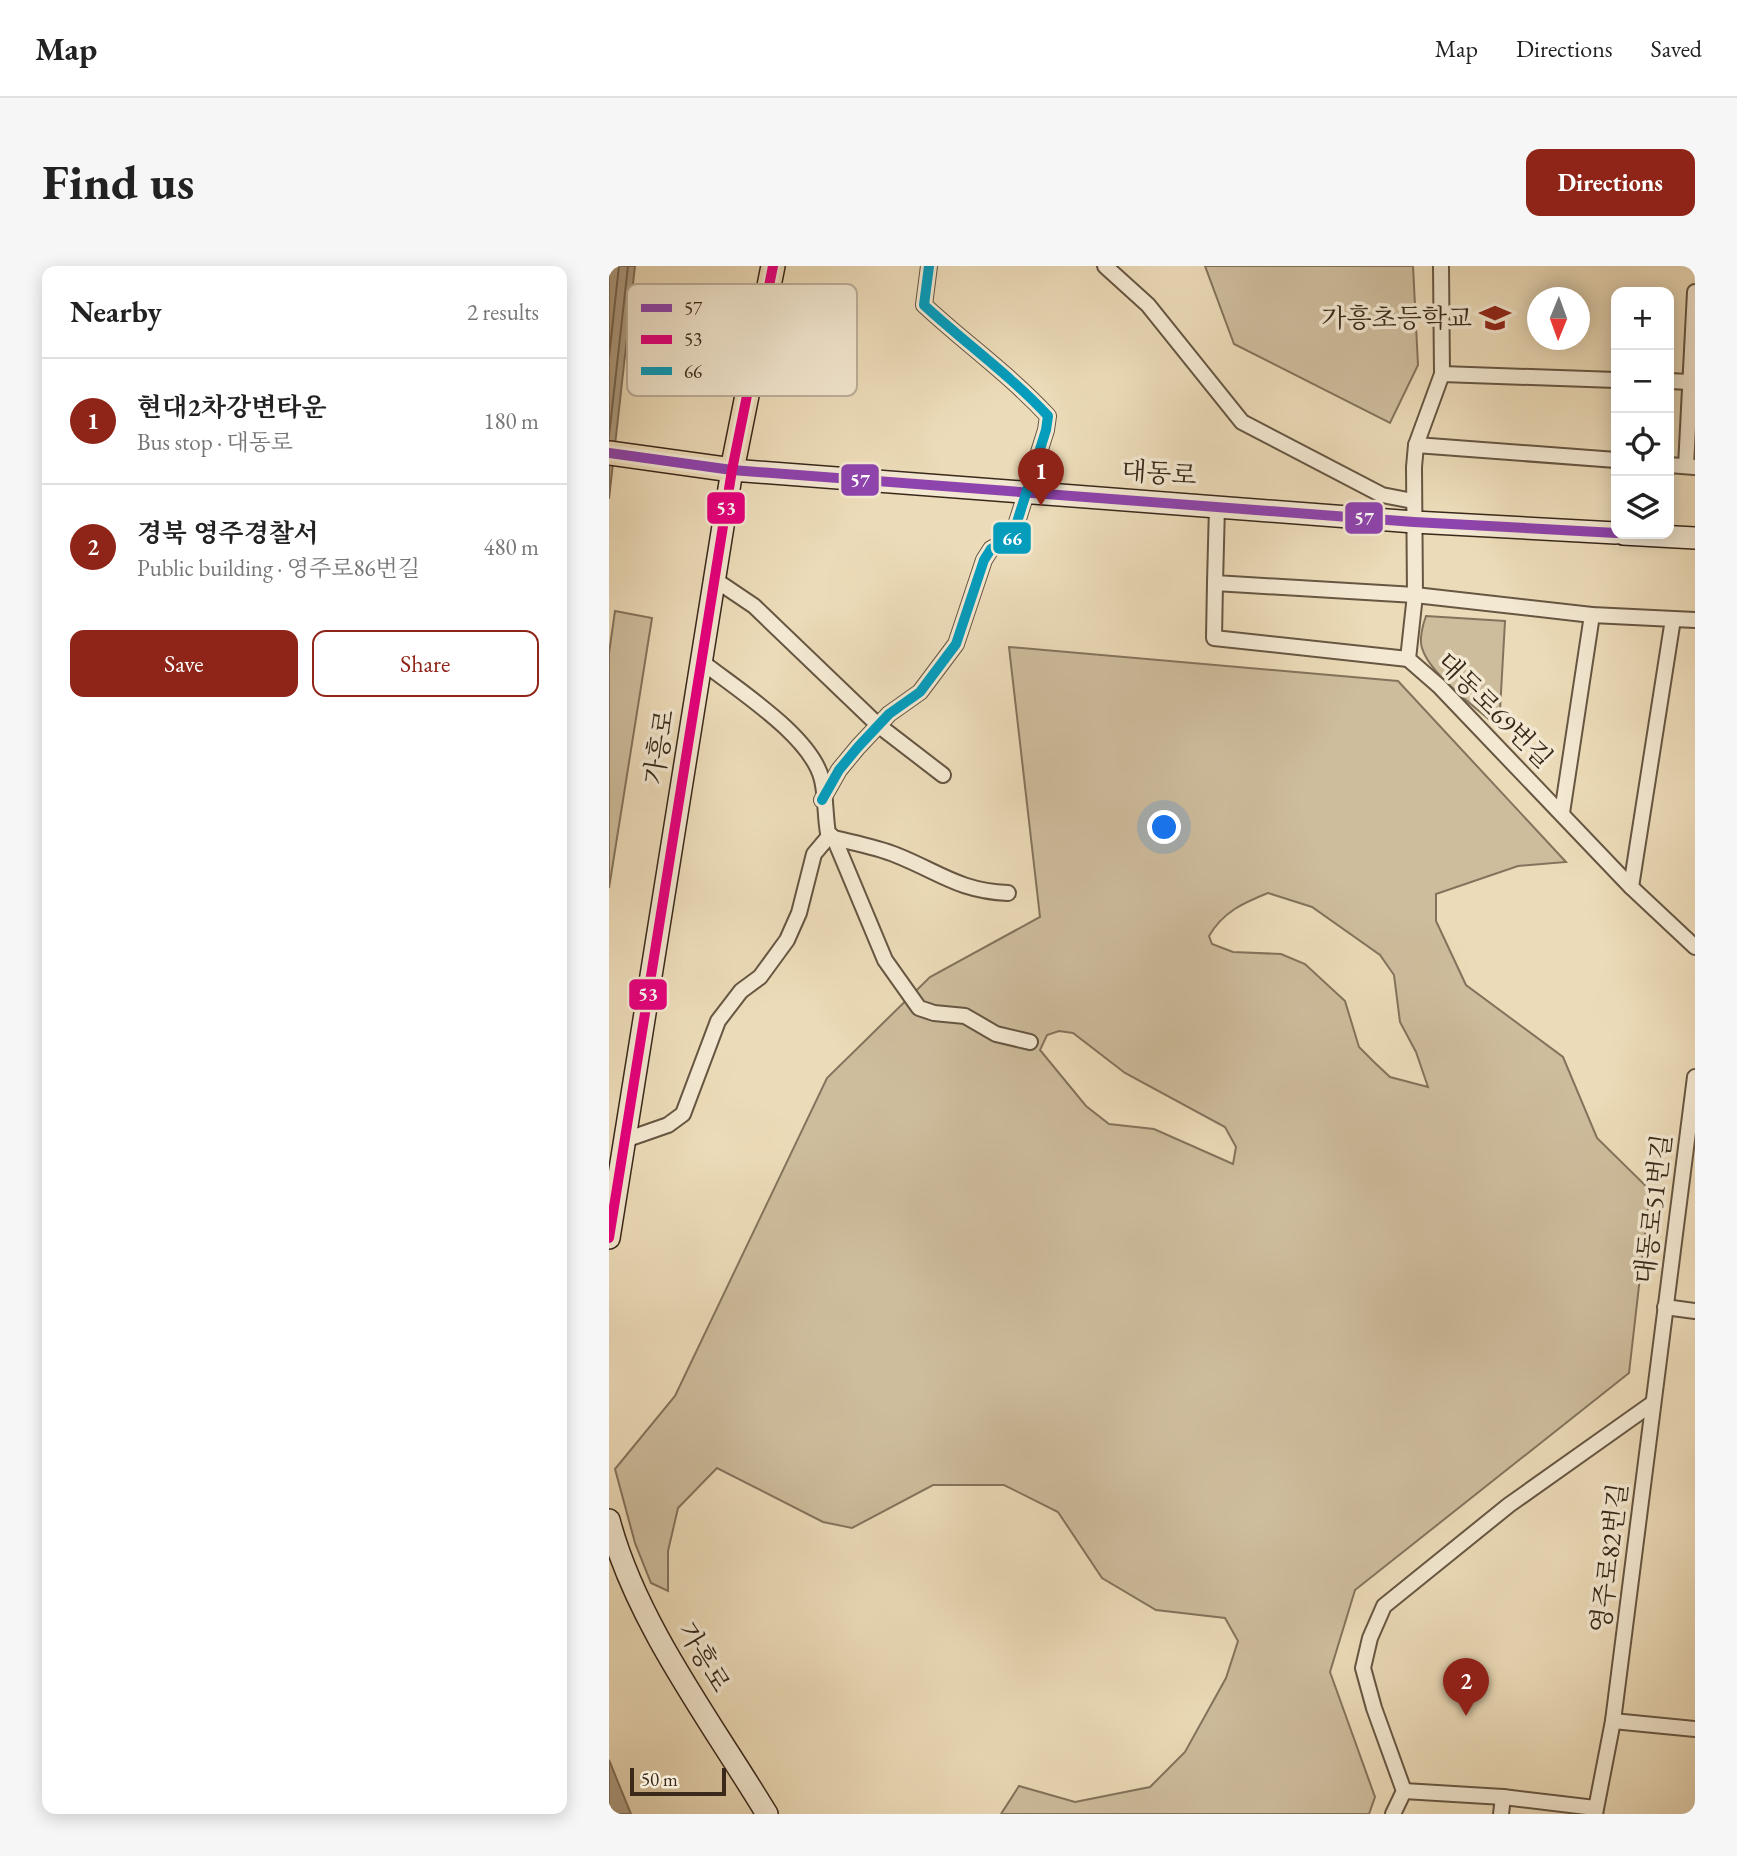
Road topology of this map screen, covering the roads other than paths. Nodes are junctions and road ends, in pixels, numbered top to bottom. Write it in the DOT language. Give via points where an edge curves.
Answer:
graph roads {
  1 [pos="773,266"];
  2 [pos="929,266"];
  3 [pos="1105,266"];
  4 [pos="1441,266"];
  5 [pos="769,284"];
  6 [pos="1695,292"];
  7 [pos="1443,374"];
  8 [pos="1611,380"];
  9 [pos="1674,381"];
  10 [pos="1689,382"];
  11 [pos="747,396"];
  12 [pos="1416,445"];
  13 [pos="609,453"];
  14 [pos="1611,460"];
  15 [pos="1690,466"];
  16 [pos="732,470"];
  17 [pos="1026,491"];
  18 [pos="1217,506"];
  19 [pos="1414,511"];
  20 [pos="1611,532"];
  21 [pos="1674,537"];
  22 [pos="1695,538"];
  23 [pos="714,579"];
  24 [pos="1215,583"];
  25 [pos="1415,595"];
  26 [pos="1592,615"];
  27 [pos="1672,619"];
  28 [pos="1695,620"];
  29 [pos="1408,659"];
  30 [pos="701,661"];
  31 [pos="878,725"];
  32 [pos="943,775"];
  33 [pos="822,800"];
  34 [pos="1562,813"];
  35 [pos="832,836"];
  36 [pos="1631,887"];
  37 [pos="1008,893"];
  38 [pos="1695,947"];
  39 [pos="1030,1042"];
  40 [pos="1695,1077"];
  41 [pos="625,1140"];
  42 [pos="609,1238"];
  43 [pos="1665,1307"];
  44 [pos="1695,1311"];
  45 [pos="1653,1403"];
  46 [pos="609,1520"];
  47 [pos="1613,1721"];
  48 [pos="1695,1729"];
  49 [pos="1403,1791"];
  50 [pos="1503,1797"];
  51 [pos="1595,1811"];
  52 [pos="767,1814"];
  53 [pos="1393,1814"];
  54 [pos="1501,1814"];
  1 -- 5 [label="main road, 가흥로"];
  2 -- 17 [label="street" via="923,305 1002,369 1048,416"];
  3 -- 19 [label="street" via="1148,305 1242,422"];
  4 -- 7 [label="street"];
  6 -- 10 [label="street"];
  7 -- 8 [label="street"];
  7 -- 12 [label="street, 대동로69번길"];
  9 -- 10 [label="street"];
  10 -- 15 [label="street"];
  11 -- 16 [label="main road, 가흥로"];
  12 -- 14 [label="street"];
  12 -- 19 [label="street, 대동로69번길"];
  13 -- 16 [label="main road, 대동로"];
  16 -- 17 [label="main road, 대동로"];
  16 -- 23 [label="main road, 가흥로"];
  17 -- 18 [label="main road, 대동로"];
  17 -- 31 [label="street" via="1012,538 991,549 984,560 956,644 919,692"];
  18 -- 19 [label="main road, 대동로"];
  18 -- 24 [label="street"];
  19 -- 20 [label="main road, 대동로"];
  19 -- 25 [label="street, 대동로69번길"];
  21 -- 22 [label="main road"];
  23 -- 30 [label="main road, 가흥로"];
  23 -- 31 [label="street" via="754,606"];
  24 -- 25 [label="street"];
  24 -- 29 [label="street" via="1214,638"];
  25 -- 26 [label="street"];
  25 -- 29 [label="street, 대동로69번길"];
  26 -- 27 [label="street"];
  26 -- 34 [label="street, 대동로69번길"];
  27 -- 28 [label="street"];
  27 -- 36 [label="street"];
  29 -- 34 [label="street, 대동로69번길"];
  30 -- 33 [label="street" via="803,745 822,779"];
  30 -- 41 [label="main road, 가흥로"];
  31 -- 32 [label="street"];
  31 -- 33 [label="street" via="839,770"];
  33 -- 35 [label="street"];
  34 -- 36 [label="street, 대동로69번길"];
  35 -- 37 [label="street" via="895,854 970,889"];
  35 -- 39 [label="street" via="885,960 919,1007 965,1016 996,1034"];
  35 -- 41 [label="street" via="814,854 787,940 718,1021 683,1114 668,1125"];
  36 -- 38 [label="street, 대동로69번길"];
  40 -- 43 [label="street, 대동로51번길"];
  41 -- 42 [label="main road, 가흥로"];
  43 -- 44 [label="street"];
  43 -- 45 [label="street, 영주로82번길"];
  45 -- 47 [label="street, 영주로82번길"];
  45 -- 49 [label="street" via="1509,1505 1384,1606 1363,1668"];
  46 -- 52 [label="main road, 가흥로" via="617,1553 641,1606"];
  47 -- 48 [label="street"];
  47 -- 51 [label="street, 영주로82번길"];
  49 -- 50 [label="street"];
  49 -- 53 [label="street"];
  50 -- 51 [label="street"];
  50 -- 54 [label="street"];
}
